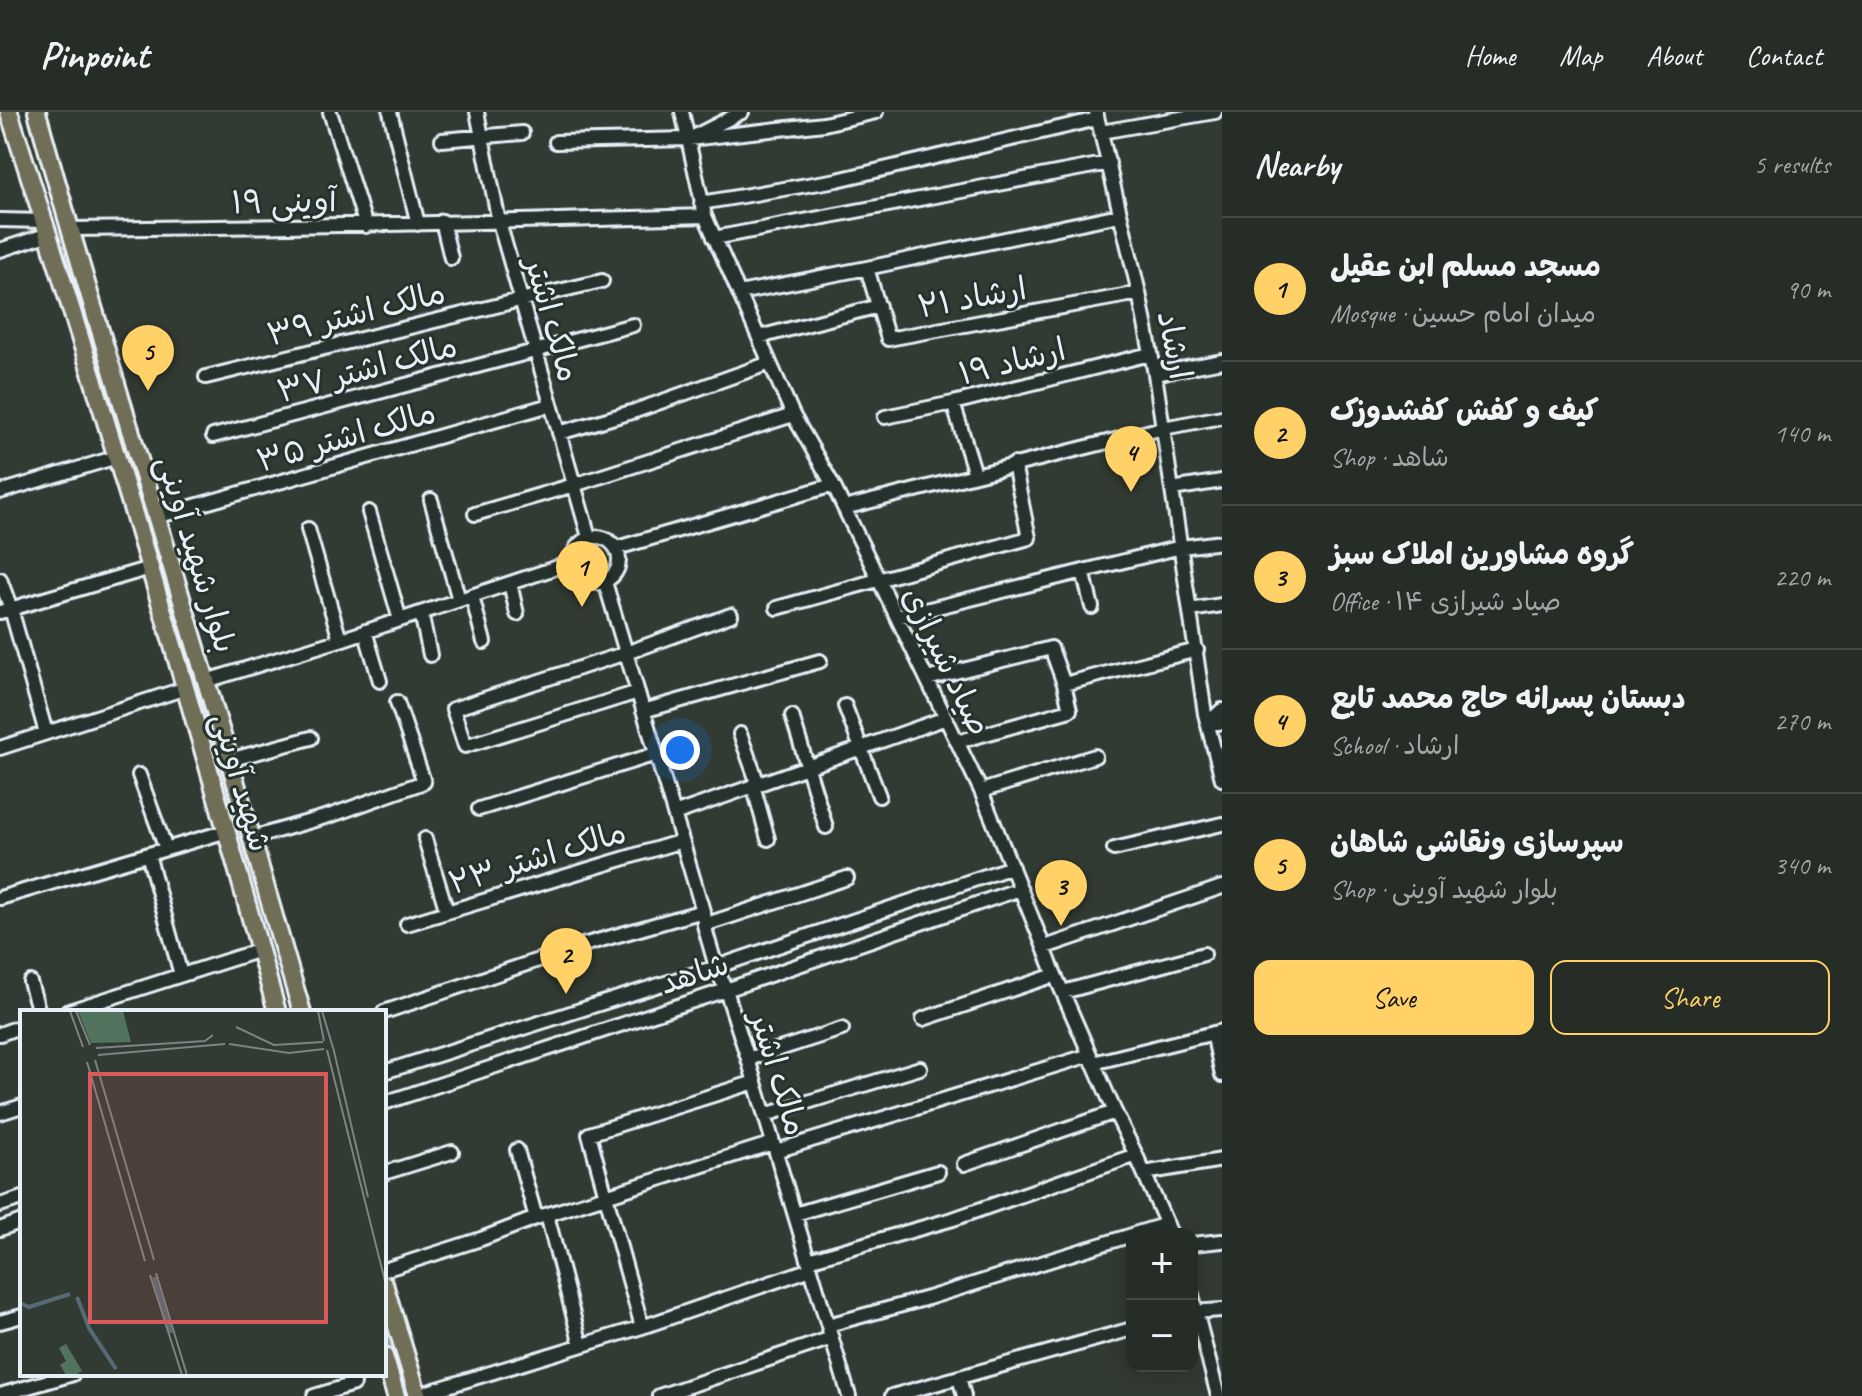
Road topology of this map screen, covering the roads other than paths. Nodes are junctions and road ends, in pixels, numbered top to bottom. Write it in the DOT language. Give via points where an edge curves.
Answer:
graph roads {
  1 [pos="9,112"];
  2 [pos="37,112"];
  3 [pos="330,112"];
  4 [pos="390,112"];
  5 [pos="477,112"];
  6 [pos="682,112"];
  7 [pos="742,112"];
  8 [pos="876,112"];
  9 [pos="1215,112"];
  10 [pos="1098,121"];
  11 [pos="522,133"];
  12 [pos="482,137"];
  13 [pos="689,139"];
  14 [pos="442,140"];
  15 [pos="556,142"];
  16 [pos="1109,163"];
  17 [pos="703,210"];
  18 [pos="1119,215"];
  19 [pos="0,220"];
  20 [pos="442,221"];
  21 [pos="499,222"];
  22 [pos="418,224"];
  23 [pos="366,226"];
  24 [pos="46,228"];
  25 [pos="69,229"];
  26 [pos="714,238"];
  27 [pos="0,250"];
  28 [pos="451,258"];
  29 [pos="867,268"];
  30 [pos="602,281"];
  31 [pos="739,293"];
  32 [pos="1139,293"];
  33 [pos="520,300"];
  34 [pos="879,306"];
  35 [pos="633,325"];
  36 [pos="759,337"];
  37 [pos="535,352"];
  38 [pos="1150,354"];
  39 [pos="1222,361"];
  40 [pos="770,363"];
  41 [pos="1155,374"];
  42 [pos="206,377"];
  43 [pos="953,403"];
  44 [pos="550,405"];
  45 [pos="793,415"];
  46 [pos="885,417"];
  47 [pos="1222,417"];
  48 [pos="1163,428"];
  49 [pos="559,433"];
  50 [pos="213,436"];
  51 [pos="117,457"];
  52 [pos="1014,464"];
  53 [pos="975,474"];
  54 [pos="1222,481"];
  55 [pos="574,485"];
  56 [pos="833,485"];
  57 [pos="1172,489"];
  58 [pos="0,492"];
  59 [pos="431,500"];
  60 [pos="844,508"];
  61 [pos="369,512"];
  62 [pos="475,514"];
  63 [pos="156,517"];
  64 [pos="308,529"];
  65 [pos="589,537"];
  66 [pos="1222,542"];
  67 [pos="1181,547"];
  68 [pos="617,548"];
  69 [pos="573,562"];
  70 [pos="150,568"];
  71 [pos="1083,571"];
  72 [pos="878,578"];
  73 [pos="0,579"];
  74 [pos="605,582"];
  75 [pos="510,583"];
  76 [pos="466,598"];
  77 [pos="1222,605"];
  78 [pos="1092,607"];
  79 [pos="777,608"];
  80 [pos="1190,610"];
  81 [pos="5,611"];
  82 [pos="421,613"];
  83 [pos="517,614"];
  84 [pos="731,615"];
  85 [pos="897,617"];
  86 [pos="400,620"];
  87 [pos="365,631"];
  88 [pos="340,640"];
  89 [pos="484,642"];
  90 [pos="1197,650"];
  91 [pos="626,653"];
  92 [pos="430,655"];
  93 [pos="820,661"];
  94 [pos="927,679"];
  95 [pos="206,681"];
  96 [pos="380,681"];
  97 [pos="1064,684"];
  98 [pos="186,688"];
  99 [pos="638,692"];
  100 [pos="397,702"];
  101 [pos="845,706"];
  102 [pos="1222,710"];
  103 [pos="643,711"];
  104 [pos="792,716"];
  105 [pos="946,718"];
  106 [pos="1208,723"];
  107 [pos="1222,723"];
  108 [pos="46,733"];
  109 [pos="740,734"];
  110 [pos="311,738"];
  111 [pos="957,742"];
  112 [pos="0,748"];
  113 [pos="860,748"];
  114 [pos="656,754"];
  115 [pos="1095,756"];
  116 [pos="229,760"];
  117 [pos="809,766"];
  118 [pos="139,775"];
  119 [pos="1222,779"];
  120 [pos="755,784"];
  121 [pos="981,791"];
  122 [pos="879,796"];
  123 [pos="479,809"];
  124 [pos="674,814"];
  125 [pos="1222,824"];
  126 [pos="826,827"];
  127 [pos="227,831"];
  128 [pos="252,838"];
  129 [pos="425,839"];
  130 [pos="768,839"];
  131 [pos="682,841"];
  132 [pos="166,849"];
  133 [pos="1114,849"];
  134 [pos="148,854"];
  135 [pos="1012,867"];
  136 [pos="847,878"];
  137 [pos="1222,887"];
  138 [pos="1020,889"];
  139 [pos="0,898"];
  140 [pos="703,911"];
  141 [pos="447,912"];
  142 [pos="407,924"];
  143 [pos="704,925"];
  144 [pos="1045,947"];
  145 [pos="260,950"];
  146 [pos="1204,954"];
  147 [pos="716,967"];
  148 [pos="181,975"];
  149 [pos="1055,975"];
  150 [pos="30,982"];
  151 [pos="726,990"];
  152 [pos="1063,992"];
  153 [pos="38,1010"];
  154 [pos="72,1010"];
  155 [pos="276,1010"];
  156 [pos="301,1010"];
  157 [pos="386,1011"];
  158 [pos="923,1019"];
  159 [pos="20,1027"];
  160 [pos="842,1029"];
  161 [pos="1218,1032"];
  162 [pos="0,1034"];
  163 [pos="748,1059"];
  164 [pos="1092,1059"];
  165 [pos="920,1068"];
  166 [pos="386,1071"];
  167 [pos="1222,1075"];
  168 [pos="755,1082"];
  169 [pos="386,1102"];
  170 [pos="20,1107"];
  171 [pos="1115,1112"];
  172 [pos="0,1113"];
  173 [pos="765,1115"];
  174 [pos="774,1147"];
  175 [pos="517,1150"];
  176 [pos="452,1152"];
  177 [pos="1136,1155"];
  178 [pos="1222,1160"];
  179 [pos="964,1164"];
  180 [pos="386,1172"];
  181 [pos="938,1172"];
  182 [pos="1144,1173"];
  183 [pos="607,1197"];
  184 [pos="20,1199"];
  185 [pos="0,1205"];
  186 [pos="795,1214"];
  187 [pos="542,1217"];
  188 [pos="20,1222"];
  189 [pos="1169,1228"];
  190 [pos="0,1229"];
  191 [pos="1126,1236"];
  192 [pos="1222,1241"];
  193 [pos="1198,1243"];
  194 [pos="810,1265"];
  195 [pos="386,1269"];
  196 [pos="386,1291"];
  197 [pos="1222,1310"];
  198 [pos="1198,1311"];
  199 [pos="20,1317"];
  200 [pos="0,1322"];
  201 [pos="1198,1322"];
  202 [pos="642,1327"];
  203 [pos="1126,1331"];
  204 [pos="830,1332"];
  205 [pos="581,1345"];
  206 [pos="386,1363"];
  207 [pos="66,1376"];
  208 [pos="959,1377"];
  209 [pos="354,1384"];
  210 [pos="0,1395"];
  211 [pos="314,1396"];
  212 [pos="396,1396"];
  213 [pos="418,1396"];
  214 [pos="659,1396"];
  215 [pos="849,1396"];
  216 [pos="892,1396"];
  217 [pos="964,1396"];
  218 [pos="1218,1396"];
  1 -- 24 [label="main road, بلوار شهید آوینی"];
  2 -- 25 [label="main road, بلوار شهید آوینی"];
  3 -- 23 [label="street"];
  4 -- 22 [label="street"];
  5 -- 12 [label="street, مالک اشتر"];
  6 -- 13 [label="street, صیاد شیرازی"];
  7 -- 13 [label="street"];
  8 -- 13 [label="street" via="824,124"];
  9 -- 10 [label="street, آوینی ۱۹"];
  10 -- 16 [label="street, ارشاد"];
  10 -- 17 [label="street, آوینی ۱۹"];
  11 -- 12 [label="street"];
  12 -- 14 [label="street"];
  12 -- 21 [label="street, مالک اشتر"];
  13 -- 15 [label="street"];
  13 -- 17 [label="street, صیاد شیرازی"];
  16 -- 18 [label="street, ارشاد"];
  16 -- 26 [label="street"];
  17 -- 21 [label="street, آوینی ۱۹"];
  17 -- 26 [label="street, صیاد شیرازی"];
  18 -- 29 [label="street"];
  18 -- 32 [label="street, ارشاد"];
  19 -- 24 [label="street"];
  20 -- 21 [label="street, آوینی ۱۹"];
  20 -- 22 [label="street, آوینی ۱۹"];
  20 -- 28 [label="street"];
  21 -- 33 [label="street, مالک اشتر"];
  22 -- 23 [label="street, آوینی ۱۹"];
  23 -- 25 [label="street, آوینی ۱۹"];
  24 -- 27 [label="street"];
  24 -- 51 [label="main road, بلوار شهید آوینی"];
  25 -- 63 [label="main road, بلوار شهید آوینی"];
  26 -- 31 [label="street, صیاد شیرازی"];
  29 -- 31 [label="street"];
  29 -- 34 [label="street, ارشاد ۲۱"];
  30 -- 33 [label="street, مالک اشتر ۳۹"];
  31 -- 36 [label="street, صیاد شیرازی"];
  32 -- 34 [label="street, ارشاد ۲۱" via="888,339"];
  32 -- 38 [label="street, ارشاد"];
  33 -- 37 [label="street, مالک اشتر"];
  33 -- 42 [label="street, مالک اشتر ۳۹"];
  34 -- 36 [label="street"];
  35 -- 37 [label="street, مالک اشتر ۳۷"];
  36 -- 40 [label="street, صیاد شیرازی"];
  37 -- 44 [label="street, مالک اشتر"];
  37 -- 50 [label="street, مالک اشتر ۳۷"];
  38 -- 41 [label="street, ارشاد"];
  38 -- 43 [label="street, ارشاد ۱۹"];
  39 -- 41 [label="street"];
  40 -- 45 [label="street, صیاد شیرازی"];
  40 -- 49 [label="street"];
  41 -- 48 [label="street, ارشاد"];
  43 -- 46 [label="street, ارشاد ۱۹"];
  43 -- 53 [label="street"];
  44 -- 49 [label="street, مالک اشتر"];
  44 -- 63 [label="street, مالک اشتر ۳۵"];
  45 -- 55 [label="street"];
  45 -- 56 [label="street, صیاد شیرازی"];
  47 -- 48 [label="street"];
  48 -- 52 [label="street"];
  48 -- 57 [label="street, ارشاد"];
  49 -- 55 [label="street, مالک اشتر"];
  51 -- 58 [label="street"];
  51 -- 70 [label="main road, بلوار شهید آوینی"];
  52 -- 53 [label="street"];
  52 -- 72 [label="street" via="1029,538"];
  53 -- 60 [label="street"];
  54 -- 57 [label="street"];
  55 -- 62 [label="street"];
  55 -- 65 [label="street, مالک اشتر"];
  56 -- 60 [label="street, صیاد شیرازی"];
  56 -- 68 [label="street"];
  57 -- 67 [label="street, ارشاد"];
  59 -- 76 [label="street"];
  60 -- 72 [label="street, صیاد شیرازی"];
  61 -- 86 [label="street"];
  63 -- 95 [label="main road, بلوار شهید آوینی"];
  64 -- 88 [label="street"];
  65 -- 68 [label="street" via="605,538"];
  65 -- 69 [label="street" via="578,544"];
  66 -- 67 [label="street"];
  67 -- 71 [label="street"];
  67 -- 80 [label="street, ارشاد"];
  68 -- 74 [label="street" via="619,564"];
  69 -- 74 [label="street" via="584,580"];
  69 -- 75 [label="street"];
  70 -- 81 [label="street"];
  70 -- 98 [label="main road, شهید آوینی"];
  71 -- 78 [label="street"];
  71 -- 85 [label="street"];
  72 -- 79 [label="street"];
  72 -- 85 [label="street, صیاد شیرازی"];
  73 -- 81 [label="street"];
  74 -- 91 [label="street, مالک اشتر"];
  75 -- 76 [label="street"];
  75 -- 83 [label="street"];
  76 -- 82 [label="street"];
  76 -- 89 [label="street"];
  77 -- 80 [label="street"];
  80 -- 90 [label="street, ارشاد"];
  81 -- 108 [label="street"];
  82 -- 86 [label="street"];
  82 -- 92 [label="street"];
  84 -- 91 [label="street"];
  85 -- 94 [label="street, صیاد شیرازی"];
  86 -- 87 [label="street"];
  87 -- 88 [label="street"];
  87 -- 96 [label="street"];
  88 -- 95 [label="street"];
  90 -- 97 [label="street"];
  90 -- 106 [label="street, ارشاد"];
  91 -- 99 [label="street, مالک اشتر"];
  91 -- 99 [label="street" via="453,709 465,746"];
  93 -- 103 [label="street"];
  94 -- 97 [label="street" via="1051,648"];
  94 -- 105 [label="street, صیاد شیرازی"];
  95 -- 116 [label="main road, بلوار شهید آوینی"];
  97 -- 111 [label="street" via="1070,710"];
  98 -- 108 [label="street"];
  98 -- 127 [label="main road, شهید آوینی"];
  99 -- 103 [label="street, مالک اشتر"];
  100 -- 128 [label="street" via="424,782"];
  101 -- 113 [label="street"];
  102 -- 106 [label="street"];
  103 -- 114 [label="street, مالک اشتر"];
  104 -- 117 [label="street"];
  105 -- 111 [label="street, صیاد شیرازی"];
  105 -- 113 [label="street"];
  106 -- 107 [label="street"];
  106 -- 119 [label="street, ارشاد"];
  108 -- 112 [label="street"];
  109 -- 120 [label="street"];
  110 -- 116 [label="street"];
  111 -- 121 [label="street, صیاد شیرازی"];
  113 -- 117 [label="street"];
  113 -- 122 [label="street"];
  114 -- 123 [label="street"];
  114 -- 124 [label="street, مالک اشتر"];
  115 -- 121 [label="street"];
  116 -- 128 [label="main road, بلوار شهید آوینی"];
  117 -- 120 [label="street"];
  117 -- 126 [label="street"];
  118 -- 132 [label="street"];
  120 -- 124 [label="street"];
  120 -- 130 [label="street"];
  121 -- 135 [label="street, صیاد شیرازی"];
  124 -- 131 [label="street, مالک اشتر"];
  125 -- 133 [label="street"];
  127 -- 132 [label="street"];
  127 -- 145 [label="main road, شهید آوینی"];
  128 -- 156 [label="main road, بلوار شهید آوینی"];
  129 -- 141 [label="street"];
  131 -- 140 [label="street, مالک اشتر"];
  131 -- 141 [label="street, مالک اشتر ۲۳"];
  132 -- 134 [label="street"];
  134 -- 139 [label="street"];
  134 -- 148 [label="street"];
  135 -- 138 [label="street, صیاد شیرازی"];
  135 -- 147 [label="street, شاهد"];
  136 -- 143 [label="street"];
  137 -- 144 [label="street"];
  138 -- 144 [label="street, صیاد شیرازی"];
  138 -- 151 [label="street, شاهد"];
  140 -- 143 [label="street, مالک اشتر"];
  140 -- 157 [label="street"];
  141 -- 142 [label="street, مالک اشتر ۲۳"];
  143 -- 147 [label="street, مالک اشتر"];
  144 -- 149 [label="street, صیاد شیرازی"];
  145 -- 148 [label="street"];
  145 -- 155 [label="main road, شهید آوینی"];
  146 -- 152 [label="street"];
  147 -- 151 [label="street, مالک اشتر"];
  147 -- 166 [label="street, شاهد"];
  148 -- 154 [label="street"];
  149 -- 152 [label="street, صیاد شیرازی"];
  149 -- 158 [label="street"];
  150 -- 153 [label="street"];
  151 -- 163 [label="street, مالک اشتر"];
  151 -- 169 [label="street, شاهد"];
  152 -- 164 [label="street, صیاد شیرازی"];
  159 -- 162 [label="street"];
  160 -- 163 [label="street"];
  161 -- 164 [label="street"];
  161 -- 167 [label="street"];
  163 -- 168 [label="street, مالک اشتر"];
  164 -- 171 [label="street, صیاد شیرازی"];
  164 -- 174 [label="street"];
  165 -- 173 [label="street"];
  168 -- 173 [label="street, مالک اشتر"];
  168 -- 183 [label="street" via="589,1134"];
  170 -- 172 [label="street"];
  171 -- 177 [label="street, صیاد شیرازی"];
  171 -- 179 [label="street"];
  173 -- 174 [label="street, مالک اشتر"];
  174 -- 183 [label="street"];
  174 -- 186 [label="street, مالک اشتر"];
  175 -- 187 [label="street"];
  176 -- 180 [label="street"];
  177 -- 182 [label="street, صیاد شیرازی"];
  177 -- 194 [label="street"];
  178 -- 182 [label="street"];
  181 -- 186 [label="street"];
  182 -- 189 [label="street, صیاد شیرازی"];
  183 -- 187 [label="street"];
  183 -- 202 [label="street"];
  184 -- 185 [label="street"];
  186 -- 194 [label="street, مالک اشتر"];
  187 -- 195 [label="street"];
  187 -- 205 [label="street"];
  188 -- 190 [label="street"];
  191 -- 204 [label="street"];
  192 -- 193 [label="street"];
  194 -- 202 [label="street"];
  194 -- 204 [label="street, مالک اشتر"];
  196 -- 213 [label="main road"];
  197 -- 198 [label="street"];
  199 -- 200 [label="street"];
  201 -- 218 [label="street"];
  202 -- 205 [label="street"];
  203 -- 208 [label="street"];
  204 -- 214 [label="street"];
  204 -- 215 [label="street, مالک اشتر"];
  205 -- 213 [label="street"];
  206 -- 212 [label="main road"];
  207 -- 210 [label="street"];
  208 -- 216 [label="street"];
  208 -- 217 [label="street"];
  209 -- 211 [label="street"];
}
